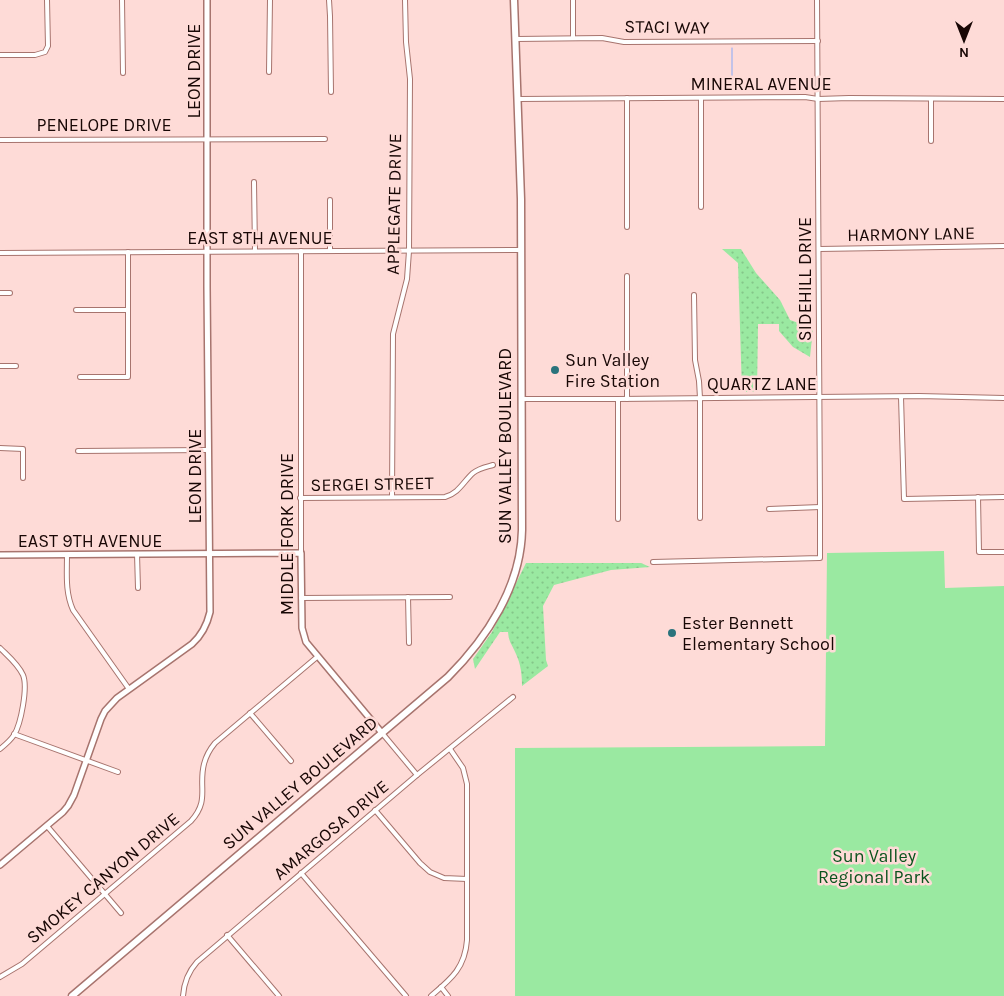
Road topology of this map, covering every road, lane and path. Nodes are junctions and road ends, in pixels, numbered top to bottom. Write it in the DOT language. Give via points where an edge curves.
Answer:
graph roads {
  1 [pos="47,0"];
  2 [pos="122,0"];
  3 [pos="207,0"];
  4 [pos="270,0"];
  5 [pos="329,0"];
  6 [pos="405,0"];
  7 [pos="514,0"];
  8 [pos="572,0"];
  9 [pos="817,0"];
  10 [pos="573,38"];
  11 [pos="516,39"];
  12 [pos="818,41"];
  13 [pos="0,55"];
  14 [pos="269,72"];
  15 [pos="123,73"];
  16 [pos="331,92"];
  17 [pos="627,98"];
  18 [pos="701,98"];
  19 [pos="518,99"];
  20 [pos="818,99"];
  21 [pos="931,99"];
  22 [pos="1004,99"];
  23 [pos="207,139"];
  24 [pos="325,139"];
  25 [pos="0,140"];
  26 [pos="931,141"];
  27 [pos="254,182"];
  28 [pos="330,200"];
  29 [pos="701,207"];
  30 [pos="627,227"];
  31 [pos="1004,246"];
  32 [pos="819,249"];
  33 [pos="521,250"];
  34 [pos="255,251"];
  35 [pos="301,251"];
  36 [pos="330,251"];
  37 [pos="409,251"];
  38 [pos="128,252"];
  39 [pos="207,252"];
  40 [pos="0,253"];
  41 [pos="627,276"];
  42 [pos="0,293"];
  43 [pos="10,293"];
  44 [pos="694,295"];
  45 [pos="76,310"];
  46 [pos="128,310"];
  47 [pos="0,366"];
  48 [pos="16,366"];
  49 [pos="80,377"];
  50 [pos="901,397"];
  51 [pos="700,398"];
  52 [pos="820,398"];
  53 [pos="1004,398"];
  54 [pos="521,399"];
  55 [pos="618,399"];
  56 [pos="627,399"];
  57 [pos="0,448"];
  58 [pos="208,450"];
  59 [pos="78,451"];
  60 [pos="492,465"];
  61 [pos="23,478"];
  62 [pos="392,497"];
  63 [pos="978,497"];
  64 [pos="1004,497"];
  65 [pos="300,498"];
  66 [pos="820,507"];
  67 [pos="769,509"];
  68 [pos="700,518"];
  69 [pos="618,519"];
  70 [pos="1004,552"];
  71 [pos="301,553"];
  72 [pos="137,554"];
  73 [pos="209,554"];
  74 [pos="0,555"];
  75 [pos="67,555"];
  76 [pos="654,562"];
  77 [pos="138,588"];
  78 [pos="408,597"];
  79 [pos="450,597"];
  80 [pos="301,598"];
  81 [pos="409,643"];
  82 [pos="0,648"];
  83 [pos="317,657"];
  84 [pos="129,689"];
  85 [pos="513,697"];
  86 [pos="250,713"];
  87 [pos="382,733"];
  88 [pos="14,734"];
  89 [pos="0,749"];
  90 [pos="450,749"];
  91 [pos="86,761"];
  92 [pos="291,761"];
  93 [pos="118,772"];
  94 [pos="417,775"];
  95 [pos="375,810"];
  96 [pos="47,826"];
  97 [pos="0,865"];
  98 [pos="301,873"];
  99 [pos="467,879"];
  100 [pos="105,894"];
  101 [pos="121,913"];
  102 [pos="227,936"];
  103 [pos="0,977"];
  104 [pos="441,988"];
  105 [pos="72,996"];
  106 [pos="183,996"];
  107 [pos="279,996"];
  108 [pos="406,996"];
  109 [pos="430,996"];
  110 [pos="448,996"];
  1 -- 13 [label="street" via="48,46 45,52"];
  2 -- 15 [label="street"];
  3 -- 23 [label="street, LEON DRIVE"];
  4 -- 14 [label="street"];
  5 -- 16 [label="street"];
  6 -- 37 [label="street, APPLEGATE DRIVE" via="410,78"];
  7 -- 11 [label="main road, SUN VALLEY BOULEVARD"];
  8 -- 10 [label="street"];
  9 -- 12 [label="street, SIDEHILL DRIVE"];
  10 -- 11 [label="street, STACI WAY"];
  10 -- 12 [label="street, STACI WAY" via="624,42"];
  11 -- 19 [label="main road, SUN VALLEY BOULEVARD"];
  12 -- 20 [label="street, SIDEHILL DRIVE"];
  17 -- 18 [label="street, MINERAL AVENUE"];
  17 -- 19 [label="street, MINERAL AVENUE"];
  17 -- 30 [label="street"];
  18 -- 20 [label="street, MINERAL AVENUE"];
  18 -- 29 [label="street"];
  19 -- 33 [label="main road, SUN VALLEY BOULEVARD"];
  20 -- 21 [label="street, MINERAL AVENUE"];
  20 -- 32 [label="street, SIDEHILL DRIVE"];
  21 -- 22 [label="street, MINERAL AVENUE"];
  21 -- 26 [label="street"];
  23 -- 24 [label="street, PENELOPE DRIVE"];
  23 -- 25 [label="street, PENELOPE DRIVE"];
  23 -- 39 [label="street, LEON DRIVE"];
  27 -- 34 [label="street"];
  28 -- 36 [label="street"];
  31 -- 32 [label="street, HARMONY LANE"];
  32 -- 52 [label="street, SIDEHILL DRIVE"];
  33 -- 37 [label="street, EAST 8TH AVENUE"];
  33 -- 54 [label="main road, SUN VALLEY BOULEVARD"];
  34 -- 35 [label="street, EAST 8TH AVENUE"];
  34 -- 39 [label="street, EAST 8TH AVENUE"];
  35 -- 36 [label="street, EAST 8TH AVENUE"];
  35 -- 65 [label="street, MIDDLE FORK DRIVE"];
  36 -- 37 [label="street, EAST 8TH AVENUE"];
  37 -- 62 [label="street, APPLEGATE DRIVE" via="407,279 393,334"];
  38 -- 39 [label="street, EAST 8TH AVENUE"];
  38 -- 40 [label="street, EAST 8TH AVENUE"];
  38 -- 46 [label="street"];
  39 -- 58 [label="street, LEON DRIVE"];
  41 -- 56 [label="street"];
  42 -- 43 [label="street"];
  44 -- 51 [label="street" via="695,360"];
  45 -- 46 [label="street"];
  46 -- 49 [label="street" via="128,377"];
  47 -- 48 [label="street"];
  50 -- 52 [label="street, QUARTZ LANE"];
  50 -- 53 [label="street, QUARTZ LANE"];
  50 -- 63 [label="street" via="904,498"];
  51 -- 52 [label="street, QUARTZ LANE"];
  51 -- 56 [label="street, QUARTZ LANE"];
  51 -- 68 [label="street"];
  52 -- 66 [label="street, SIDEHILL DRIVE"];
  54 -- 55 [label="street, QUARTZ LANE"];
  54 -- 87 [label="main road, SUN VALLEY BOULEVARD" via="522,539 512,582 497,613 470,653 448,677"];
  55 -- 56 [label="street, QUARTZ LANE"];
  55 -- 69 [label="street"];
  57 -- 61 [label="street" via="24,448"];
  58 -- 59 [label="street"];
  58 -- 73 [label="street, LEON DRIVE"];
  60 -- 62 [label="street, SERGEI STREET" via="473,474 458,490 445,497"];
  62 -- 65 [label="street, SERGEI STREET"];
  63 -- 64 [label="street"];
  63 -- 70 [label="street" via="979,552"];
  65 -- 71 [label="street, MIDDLE FORK DRIVE"];
  66 -- 67 [label="street"];
  66 -- 76 [label="street, SIDEHILL DRIVE" via="820,558"];
  71 -- 73 [label="street, EAST 9TH AVENUE"];
  71 -- 80 [label="street, MIDDLE FORK DRIVE"];
  72 -- 73 [label="street, EAST 9TH AVENUE"];
  72 -- 75 [label="street, EAST 9TH AVENUE"];
  72 -- 77 [label="street"];
  73 -- 84 [label="street, LEON DRIVE" via="210,612 202,634"];
  74 -- 75 [label="street, EAST 9TH AVENUE"];
  75 -- 84 [label="street" via="67,588 73,610"];
  78 -- 79 [label="street"];
  78 -- 80 [label="street"];
  78 -- 81 [label="street"];
  80 -- 83 [label="street, MIDDLE FORK DRIVE" via="303,636"];
  82 -- 88 [label="street" via="19,667 25,684"];
  83 -- 86 [label="street, SMOKEY CANYON DRIVE"];
  83 -- 87 [label="street, MIDDLE FORK DRIVE"];
  84 -- 91 [label="street, LEON DRIVE" via="105,711"];
  85 -- 90 [label="street, AMARGOSA DRIVE"];
  86 -- 92 [label="street"];
  86 -- 100 [label="street, SMOKEY CANYON DRIVE" via="207,755 202,770 202,804 196,816"];
  87 -- 94 [label="street, MIDDLE FORK DRIVE"];
  87 -- 105 [label="main road, SUN VALLEY BOULEVARD"];
  88 -- 89 [label="street"];
  88 -- 91 [label="street"];
  90 -- 94 [label="street, AMARGOSA DRIVE"];
  90 -- 99 [label="street" via="463,768 467,784"];
  91 -- 93 [label="street"];
  91 -- 96 [label="street, LEON DRIVE" via="71,800"];
  94 -- 95 [label="street, AMARGOSA DRIVE"];
  95 -- 98 [label="street, AMARGOSA DRIVE"];
  95 -- 99 [label="street" via="430,872 444,878"];
  96 -- 97 [label="street, LEON DRIVE"];
  96 -- 100 [label="street"];
  98 -- 102 [label="street, AMARGOSA DRIVE"];
  98 -- 108 [label="street"];
  99 -- 104 [label="street" via="467,949 462,964"];
  100 -- 101 [label="street"];
  100 -- 103 [label="street, SMOKEY CANYON DRIVE" via="22,964"];
  102 -- 106 [label="street, AMARGOSA DRIVE" via="192,967 185,980"];
  102 -- 107 [label="street"];
  104 -- 109 [label="street"];
  104 -- 110 [label="street"];
}
